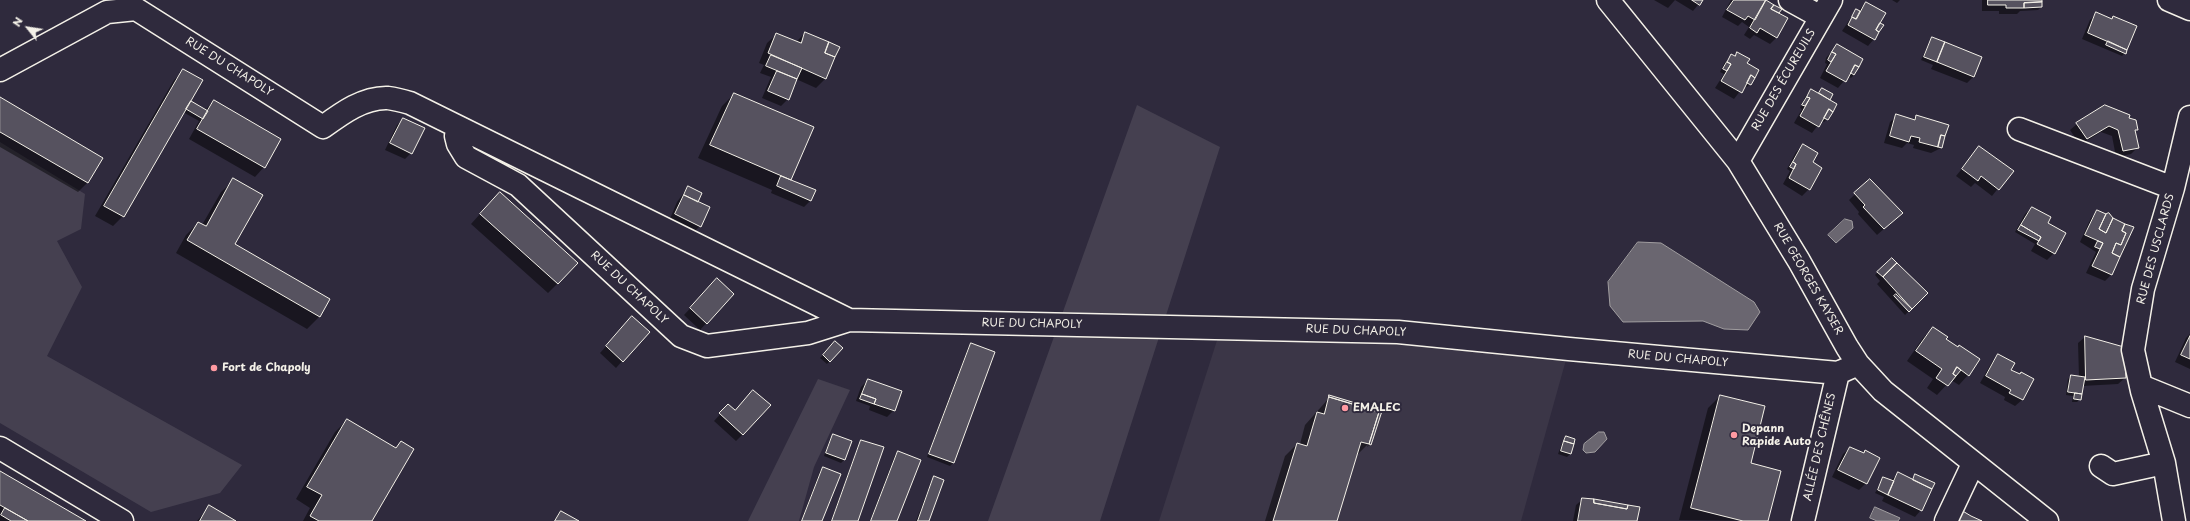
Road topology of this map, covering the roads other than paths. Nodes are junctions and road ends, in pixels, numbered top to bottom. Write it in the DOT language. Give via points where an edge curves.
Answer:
graph roads {
  1 [pos="1608,0"];
  2 [pos="1790,0"];
  3 [pos="2169,0"];
  4 [pos="1826,9"];
  5 [pos="2190,9"];
  6 [pos="0,70"];
  7 [pos="2190,117"];
  8 [pos="458,126"];
  9 [pos="2019,128"];
  10 [pos="1738,161"];
  11 [pos="2173,188"];
  12 [pos="849,320"];
  13 [pos="1858,364"];
  14 [pos="1838,373"];
  15 [pos="2141,386"];
  16 [pos="2190,406"];
  17 [pos="0,448"];
  18 [pos="2164,463"];
  19 [pos="1973,464"];
  20 [pos="2101,466"];
  21 [pos="122,521"];
  22 [pos="1803,521"];
  23 [pos="1946,521"];
  24 [pos="2047,521"];
  25 [pos="2174,521"];
  1 -- 10 [label="street, RUE GEORGES KAYSER"];
  2 -- 4 [label="street"];
  3 -- 5 [label="street"];
  4 -- 10 [label="street, RUE DES ÉCUREUILS"];
  6 -- 8 [label="street, RUE DU CHAPOLY" via="107,12 136,9 323,127 364,102 388,98 410,103"];
  7 -- 11 [label="street, RUE DES USCLARDS"];
  8 -- 12 [label="street, RUE DU CHAPOLY"];
  8 -- 12 [label="street, RUE DU CHAPOLY" via="457,140 466,157 518,185 681,336 707,346 808,333"];
  9 -- 11 [label="street"];
  10 -- 13 [label="street, RUE GEORGES KAYSER"];
  11 -- 15 [label="street, RUE DES USCLARDS" via="2142,296 2133,350"];
  12 -- 14 [label="street, RUE DU CHAPOLY" via="1398,332 1569,350"];
  13 -- 14 [label="street, RUE DU CHAPOLY"];
  13 -- 19 [label="street, RUE GEORGES KAYSER" via="1884,391"];
  14 -- 22 [label="street, ALLÉE DES CHÊNES"];
  15 -- 16 [label="street"];
  15 -- 18 [label="street, RUE DES USCLARDS"];
  17 -- 21 [label="street"];
  18 -- 20 [label="street" via="2113,474"];
  18 -- 25 [label="street, RUE DES USCLARDS"];
  19 -- 23 [label="street"];
  19 -- 24 [label="street, RUE GEORGES KAYSER"];
}
